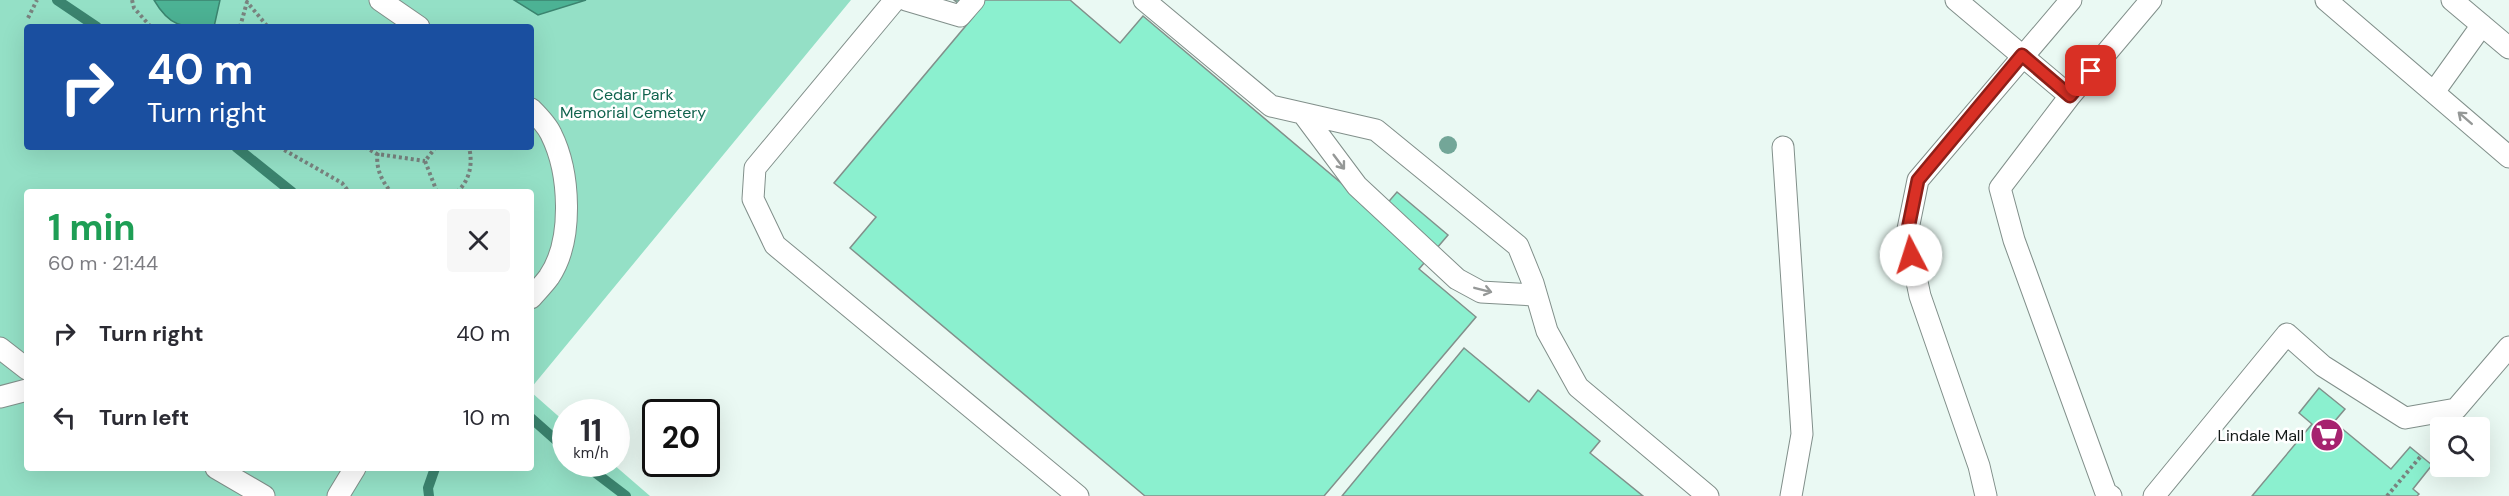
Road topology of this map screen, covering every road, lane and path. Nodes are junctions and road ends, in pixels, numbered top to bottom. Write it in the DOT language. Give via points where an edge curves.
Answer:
graph roads {
  1 [pos="37,0"];
  2 [pos="132,0"];
  3 [pos="380,0"];
  4 [pos="895,0"];
  5 [pos="906,0"];
  6 [pos="974,0"];
  7 [pos="1144,0"];
  8 [pos="1956,0"];
  9 [pos="2071,0"];
  10 [pos="2151,0"];
  11 [pos="2326,0"];
  12 [pos="2452,0"];
  13 [pos="247,1"];
  14 [pos="28,18"];
  15 [pos="148,24"];
  16 [pos="241,24"];
  17 [pos="266,24"];
  18 [pos="415,24"];
  19 [pos="2482,25"];
  20 [pos="2509,47"];
  21 [pos="2022,55"];
  22 [pos="2434,92"];
  23 [pos="2070,96"];
  24 [pos="534,112"];
  25 [pos="1304,115"];
  26 [pos="1783,147"];
  27 [pos="284,150"];
  28 [pos="370,150"];
  29 [pos="378,150"];
  30 [pos="434,150"];
  31 [pos="470,150"];
  32 [pos="377,154"];
  33 [pos="2509,157"];
  34 [pos="425,161"];
  35 [pos="347,189"];
  36 [pos="389,189"];
  37 [pos="436,189"];
  38 [pos="459,189"];
  39 [pos="534,294"];
  40 [pos="1535,295"];
  41 [pos="2509,347"];
  42 [pos="0,348"];
  43 [pos="24,367"];
  44 [pos="24,391"];
  45 [pos="0,398"];
  46 [pos="2421,456"];
  47 [pos="221,471"];
  48 [pos="353,471"];
  49 [pos="264,496"];
  50 [pos="338,496"];
  51 [pos="1078,496"];
  52 [pos="1708,496"];
  53 [pos="1791,496"];
  54 [pos="1986,496"];
  55 [pos="2110,496"];
  56 [pos="2154,496"];
  57 [pos="2387,496"];
  1 -- 14 [label="path"];
  2 -- 15 [label="path"];
  3 -- 18 [label="lane"];
  4 -- 51 [label="lane" via="755,168 753,199 775,245"];
  5 -- 6 [label="lane" via="960,16"];
  7 -- 25 [label="lane" via="1271,106"];
  8 -- 21 [label="lane"];
  9 -- 21 [label="lane"];
  10 -- 23 [label="lane"];
  11 -- 22 [label="lane"];
  12 -- 19 [label="lane"];
  13 -- 16 [label="path"];
  13 -- 17 [label="path"];
  19 -- 20 [label="lane"];
  19 -- 22 [label="lane"];
  21 -- 23 [label="lane"];
  21 -- 54 [label="lane" via="1918,180 1907,234 1920,296"];
  33 -- 22 [label="lane, one-way"];
  23 -- 55 [label="lane" via="2000,188 2018,251"];
  24 -- 39 [label="lane" via="551,132 565,173 566,210 559,254 550,275"];
  25 -- 40 [label="lane, one-way" via="1357,186 1457,279 1481,292"];
  25 -- 40 [label="lane" via="1376,130 1518,246"];
  26 -- 53 [label="lane" via="1802,434"];
  27 -- 35 [label="path"];
  28 -- 32 [label="path"];
  29 -- 32 [label="path"];
  30 -- 34 [label="path"];
  31 -- 38 [label="path" via="469,173"];
  32 -- 34 [label="path"];
  32 -- 36 [label="path" via="378,169"];
  34 -- 37 [label="path"];
  40 -- 52 [label="lane" via="1547,331 1578,387"];
  41 -- 56 [label="lane" via="2456,409 2405,418 2323,366 2287,334"];
  42 -- 43 [label="lane"];
  44 -- 45 [label="lane"];
  46 -- 57 [label="path"];
  47 -- 49 [label="lane"];
  48 -- 50 [label="lane"];
}
